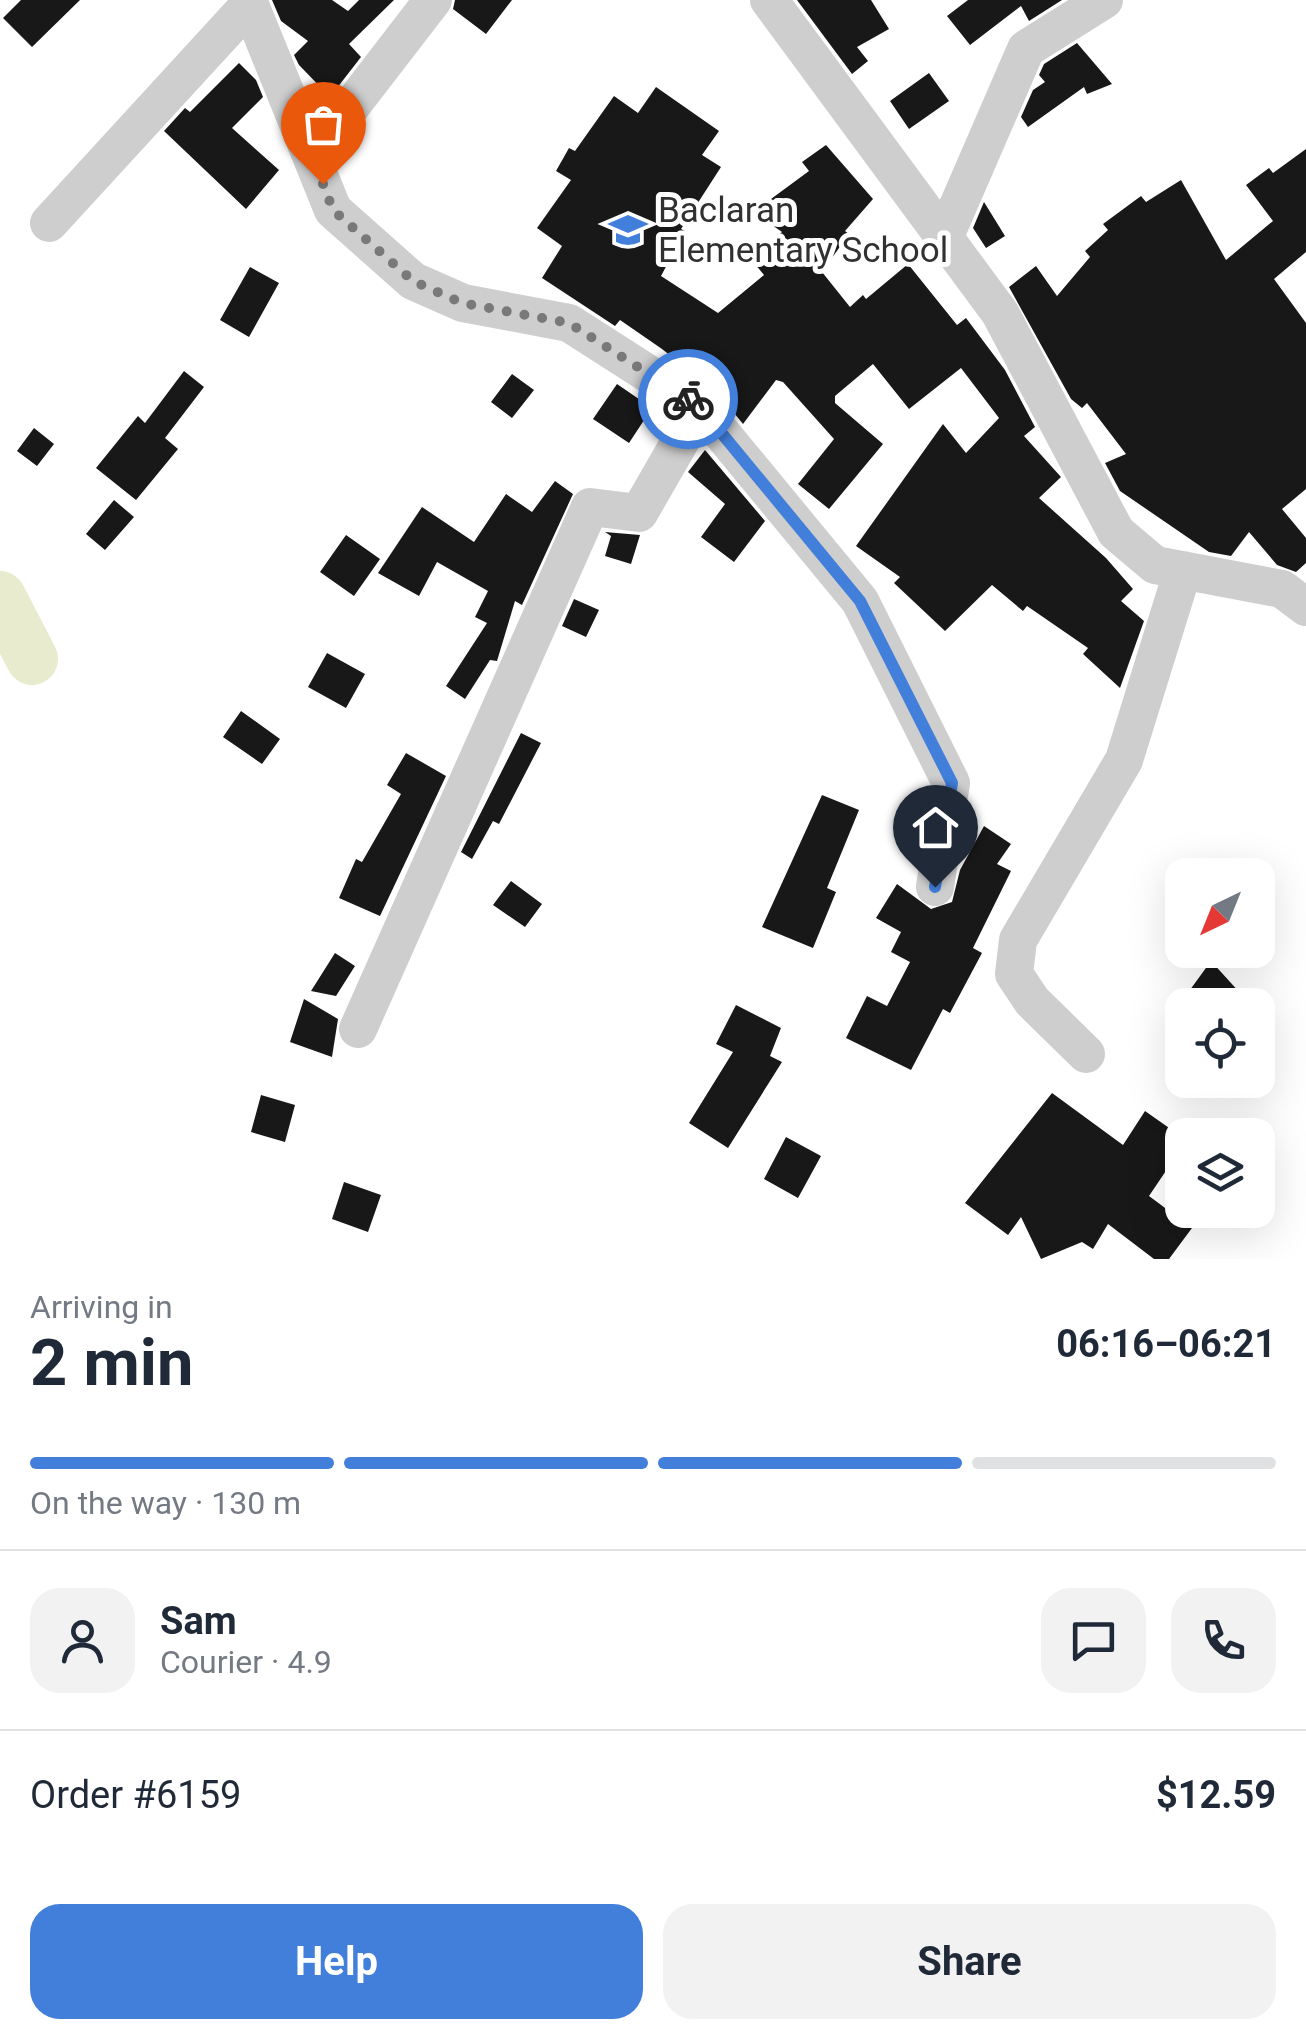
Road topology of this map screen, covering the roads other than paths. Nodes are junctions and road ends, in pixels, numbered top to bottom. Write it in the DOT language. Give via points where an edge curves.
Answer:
graph roads {
  1 [pos="433,0"];
  2 [pos="768,0"];
  3 [pos="1104,0"];
  4 [pos="249,2"];
  5 [pos="312,157"];
  6 [pos="49,223"];
  7 [pos="945,236"];
  8 [pos="700,407"];
  9 [pos="1182,570"];
  10 [pos="1306,607"];
  11 [pos="935,887"];
  12 [pos="358,1030"];
  13 [pos="1086,1054"];
  1 -- 5 [label="street"];
  2 -- 7 [label="street"];
  3 -- 7 [label="street" via="1026,49"];
  4 -- 5 [label="street"];
  4 -- 6 [label="street"];
  5 -- 8 [label="street" via="333,210 413,281 462,303 569,323"];
  7 -- 9 [label="street" via="1000,313 1116,532 1155,565"];
  8 -- 11 [label="street" via="860,601 952,783"];
  8 -- 12 [label="street" via="638,512 590,507"];
  9 -- 10 [label="street" via="1282,589"];
  9 -- 13 [label="street" via="1124,760 1018,940 1014,974"];
}
